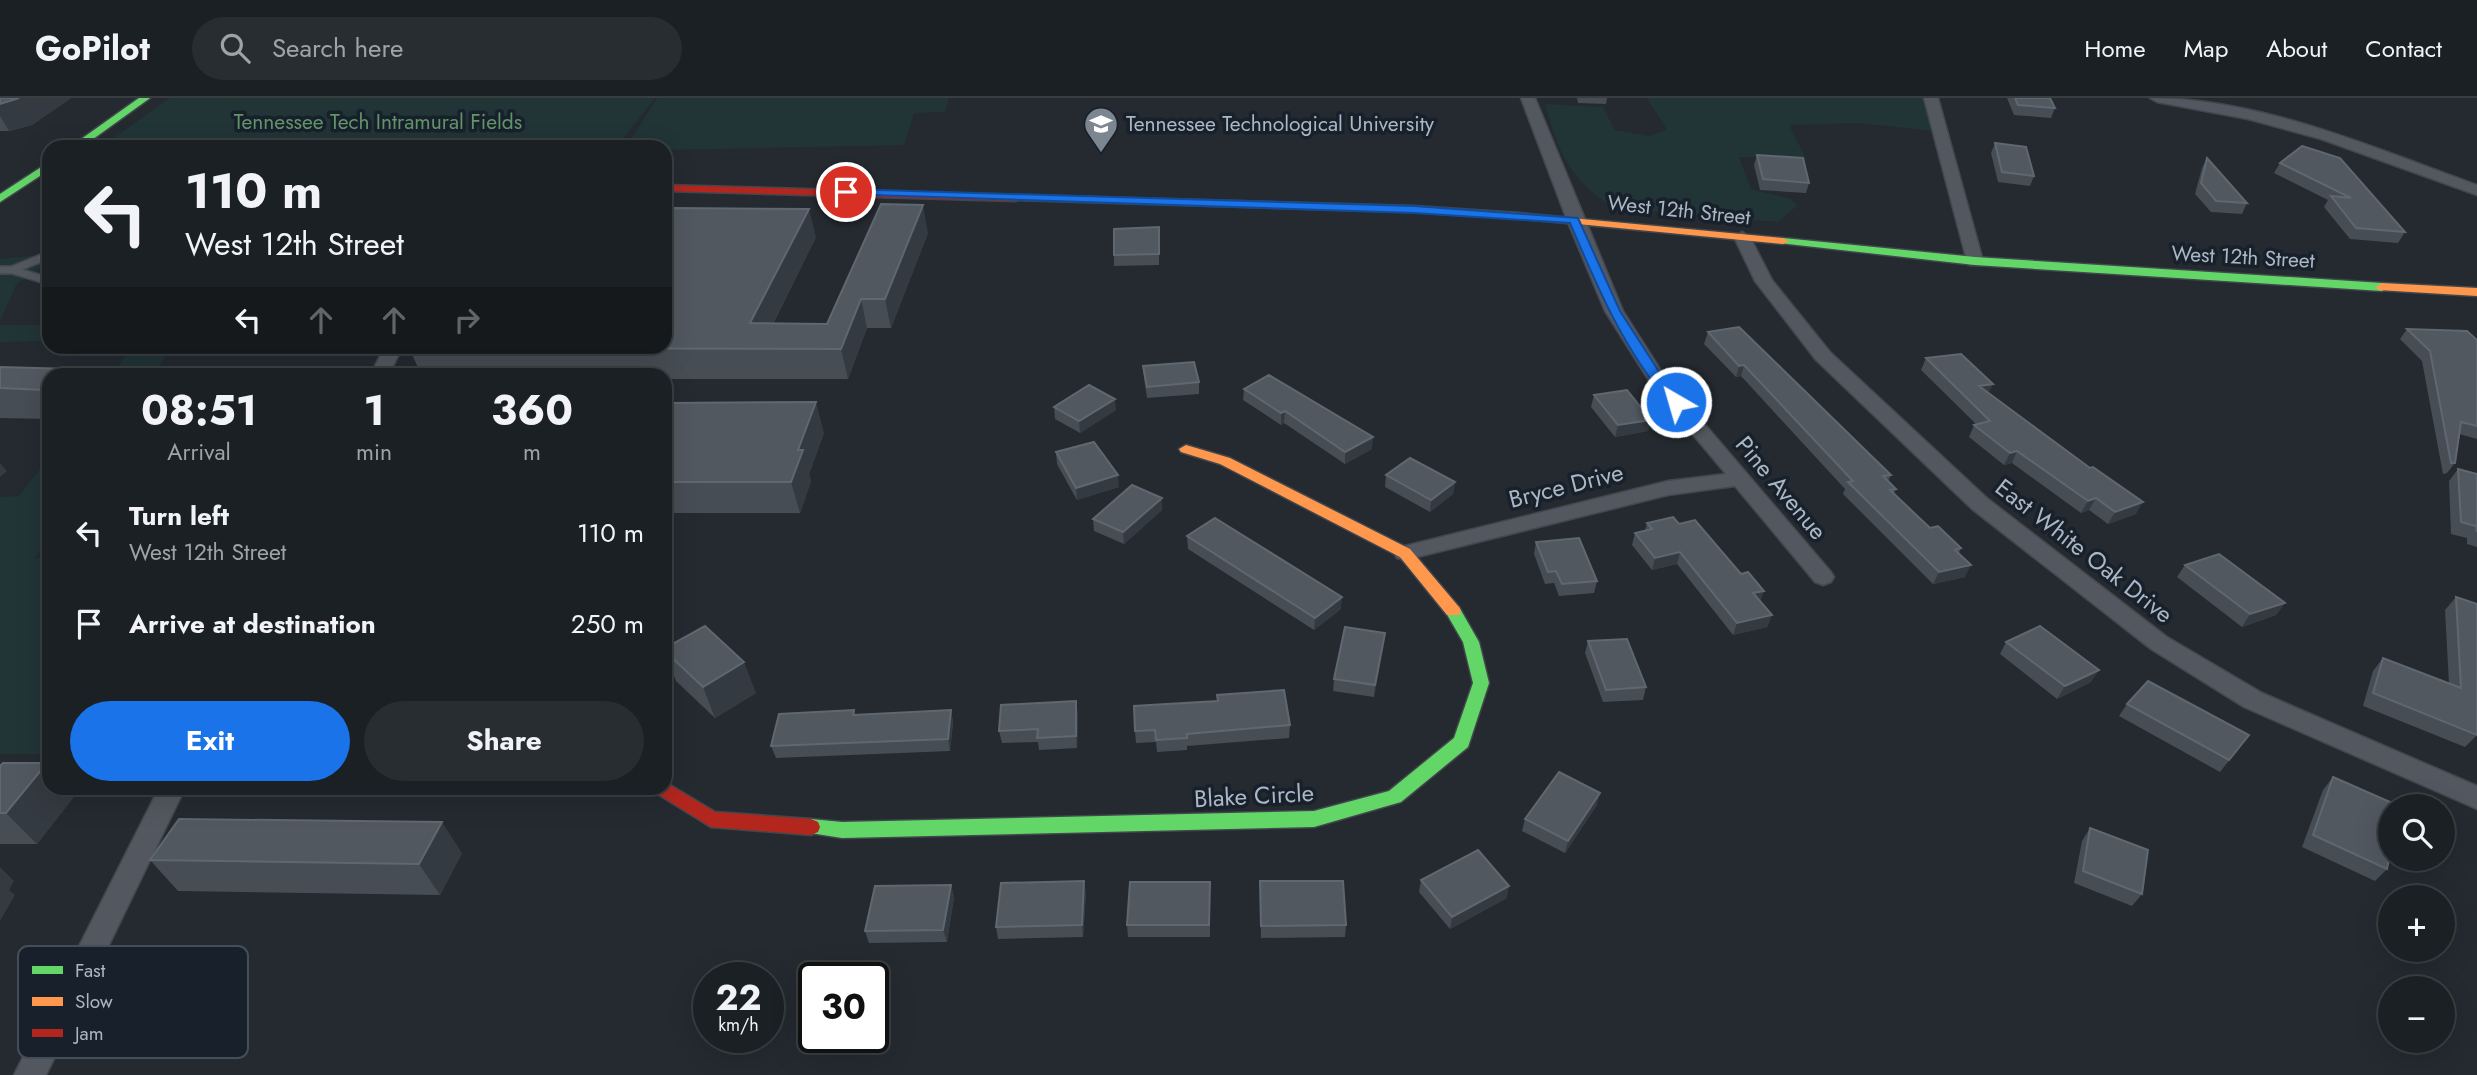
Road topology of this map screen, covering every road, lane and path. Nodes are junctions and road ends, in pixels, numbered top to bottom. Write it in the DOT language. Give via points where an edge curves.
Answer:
graph roads {
  1 [pos="145,98"];
  2 [pos="1528,98"];
  3 [pos="1931,98"];
  4 [pos="2158,98"];
  5 [pos="2260,98"];
  6 [pos="2249,115"];
  7 [pos="85,140"];
  8 [pos="42,169"];
  9 [pos="14,170"];
  10 [pos="42,172"];
  11 [pos="672,188"];
  12 [pos="2477,190"];
  13 [pos="0,199"];
  14 [pos="1574,220"];
  15 [pos="1742,237"];
  16 [pos="42,258"];
  17 [pos="1975,261"];
  18 [pos="0,270"];
  19 [pos="12,270"];
  20 [pos="42,279"];
  21 [pos="2477,292"];
  22 [pos="1185,449"];
  23 [pos="1741,479"];
  24 [pos="1405,553"];
  25 [pos="1823,577"];
  26 [pos="672,794"];
  27 [pos="169,795"];
  28 [pos="2477,798"];
  29 [pos="94,946"];
  30 [pos="38,1058"];
  31 [pos="30,1075"];
  1 -- 7 [label="main road"];
  2 -- 14 [label="street, Pine Avenue"];
  3 -- 17 [label="street"];
  4 -- 6 [label="street"];
  5 -- 6 [label="street"];
  6 -- 12 [label="street" via="2391,157"];
  8 -- 9 [label="main road"];
  10 -- 13 [label="main road"];
  11 -- 14 [label="main road, West 12th Street" via="1400,209"];
  14 -- 15 [label="main road, West 12th Street"];
  14 -- 23 [label="street, Pine Avenue" via="1614,311 1660,383"];
  15 -- 17 [label="main road, West 12th Street"];
  15 -- 28 [label="street, East White Oak Drive" via="1764,281 1823,356 1980,504 2159,643 2253,700"];
  16 -- 19 [label="lane"];
  17 -- 21 [label="main road, West 12th Street"];
  18 -- 19 [label="lane"];
  19 -- 20 [label="lane"];
  22 -- 24 [label="main road, Blake Circle" via="1225,461"];
  23 -- 24 [label="street, Bryce Drive" via="1668,488"];
  23 -- 25 [label="street, Pine Avenue"];
  24 -- 26 [label="main road, Blake Circle" via="1451,607 1471,642 1481,683 1462,742 1395,797 1314,819 842,830 711,819"];
  27 -- 29 [label="street"];
  30 -- 31 [label="street"];
}
